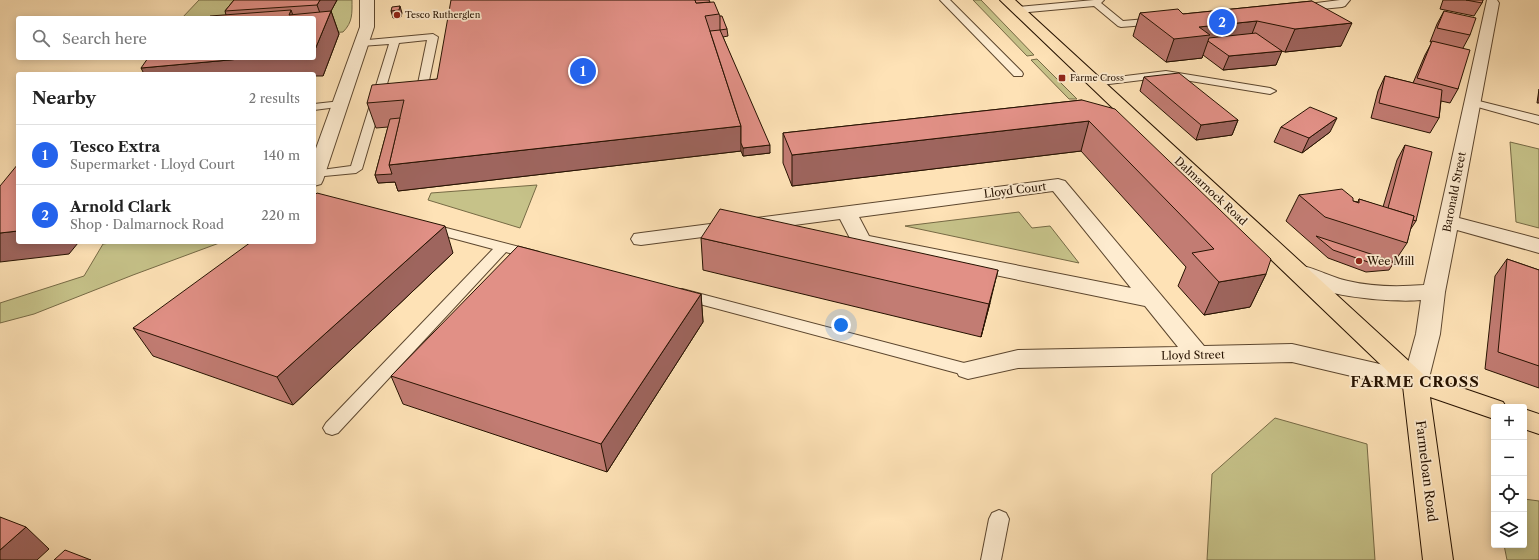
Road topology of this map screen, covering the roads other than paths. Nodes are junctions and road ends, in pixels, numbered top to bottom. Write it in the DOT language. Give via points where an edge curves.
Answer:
graph roads {
  1 [pos="367,0"];
  2 [pos="945,0"];
  3 [pos="1345,0"];
  4 [pos="1098,2"];
  5 [pos="1492,3"];
  6 [pos="1012,5"];
  7 [pos="1287,9"];
  8 [pos="1169,20"];
  9 [pos="395,40"];
  10 [pos="362,43"];
  11 [pos="1018,74"];
  12 [pos="1094,83"];
  13 [pos="1270,91"];
  14 [pos="421,98"];
  15 [pos="1471,102"];
  16 [pos="341,104"];
  17 [pos="316,107"];
  18 [pos="1539,120"];
  19 [pos="316,174"];
  20 [pos="316,177"];
  21 [pos="847,212"];
  22 [pos="1448,221"];
  23 [pos="413,223"];
  24 [pos="641,239"];
  25 [pos="1539,246"];
  26 [pos="503,247"];
  27 [pos="549,259"];
  28 [pos="1294,270"];
  29 [pos="671,291"];
  30 [pos="1434,292"];
  31 [pos="1154,300"];
  32 [pos="1198,355"];
  33 [pos="968,370"];
  34 [pos="1415,382"];
  35 [pos="1491,408"];
  36 [pos="1527,420"];
  37 [pos="1539,424"];
  38 [pos="332,428"];
  39 [pos="999,519"];
  40 [pos="991,560"];
  41 [pos="1438,560"];
  1 -- 10 [label="street" via="368,21"];
  2 -- 11 [label="lane"];
  3 -- 7 [label="lane" via="1342,4"];
  4 -- 6 [label="lane"];
  4 -- 8 [label="lane" via="1122,24"];
  5 -- 15 [label="street, Baronald Street"];
  6 -- 12 [label="main road, Dalmarnock Road"];
  9 -- 10 [label="lane"];
  9 -- 14 [label="lane" via="433,37"];
  9 -- 20 [label="lane" via="356,170"];
  10 -- 16 [label="street"];
  12 -- 13 [label="lane" via="1166,74"];
  12 -- 28 [label="main road, Dalmarnock Road"];
  15 -- 18 [label="lane"];
  15 -- 22 [label="street, Baronald Street"];
  16 -- 17 [label="lane"];
  16 -- 19 [label="street"];
  21 -- 24 [label="street, Lloyd Court"];
  21 -- 31 [label="street" via="861,241"];
  21 -- 31 [label="street, Lloyd Court" via="1058,185"];
  22 -- 25 [label="street"];
  22 -- 30 [label="street, Baronald Street"];
  23 -- 26 [label="lane"];
  26 -- 27 [label="lane"];
  26 -- 38 [label="lane"];
  28 -- 30 [label="street" via="1330,286 1358,292 1385,295"];
  28 -- 34 [label="main road, Dalmarnock Road"];
  29 -- 33 [label="lane"];
  30 -- 34 [label="street, Baronald Street" via="1428,334"];
  31 -- 32 [label="street, Lloyd Court"];
  32 -- 33 [label="street, Lloyd Street" via="1018,359"];
  32 -- 34 [label="street, Lloyd Street" via="1292,353"];
  34 -- 35 [label="main road"];
  34 -- 41 [label="main road, Farmeloan Road"];
  36 -- 37 [label="main road"];
  39 -- 40 [label="lane"];
}
